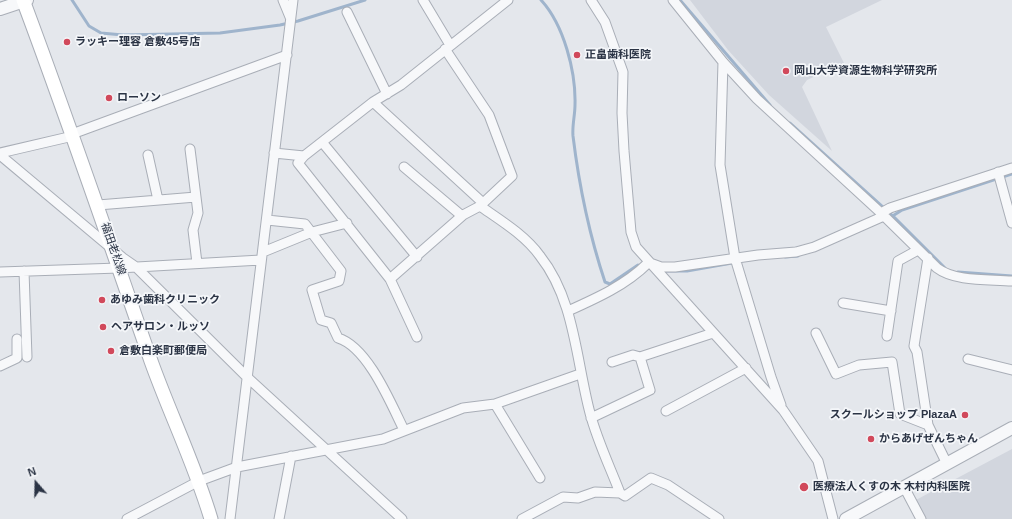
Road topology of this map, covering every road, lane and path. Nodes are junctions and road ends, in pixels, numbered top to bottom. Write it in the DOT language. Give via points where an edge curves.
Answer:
graph roads {
  1 [pos="24,0"];
  2 [pos="283,0"];
  3 [pos="293,0"];
  4 [pos="423,0"];
  5 [pos="508,0"];
  6 [pos="591,0"];
  7 [pos="673,0"];
  8 [pos="0,9"];
  9 [pos="347,12"];
  10 [pos="290,22"];
  11 [pos="448,47"];
  12 [pos="286,55"];
  13 [pos="723,62"];
  14 [pos="387,94"];
  15 [pos="373,102"];
  16 [pos="73,135"];
  17 [pos="322,142"];
  18 [pos="190,149"];
  19 [pos="274,153"];
  20 [pos="0,154"];
  21 [pos="148,155"];
  22 [pos="304,156"];
  23 [pos="404,167"];
  24 [pos="1012,168"];
  25 [pos="1000,176"];
  26 [pos="196,197"];
  27 [pos="158,200"];
  28 [pos="481,204"];
  29 [pos="98,205"];
  30 [pos="885,214"];
  31 [pos="462,216"];
  32 [pos="267,220"];
  33 [pos="347,223"];
  34 [pos="1012,223"];
  35 [pos="312,232"];
  36 [pos="112,248"];
  37 [pos="918,250"];
  38 [pos="262,256"];
  39 [pos="417,257"];
  40 [pos="928,258"];
  41 [pos="736,261"];
  42 [pos="197,263"];
  43 [pos="648,263"];
  44 [pos="136,267"];
  45 [pos="119,268"];
  46 [pos="24,271"];
  47 [pos="0,272"];
  48 [pos="390,279"];
  49 [pos="1012,281"];
  50 [pos="843,303"];
  51 [pos="568,311"];
  52 [pos="891,311"];
  53 [pos="816,332"];
  54 [pos="713,333"];
  55 [pos="887,336"];
  56 [pos="416,337"];
  57 [pos="17,339"];
  58 [pos="27,357"];
  59 [pos="640,358"];
  60 [pos="968,359"];
  61 [pos="612,362"];
  62 [pos="0,366"];
  63 [pos="746,368"];
  64 [pos="1012,370"];
  65 [pos="580,374"];
  66 [pos="247,377"];
  67 [pos="495,404"];
  68 [pos="783,410"];
  69 [pos="666,411"];
  70 [pos="591,418"];
  71 [pos="928,425"];
  72 [pos="1012,428"];
  73 [pos="404,430"];
  74 [pos="325,449"];
  75 [pos="291,456"];
  76 [pos="947,464"];
  77 [pos="237,467"];
  78 [pos="540,478"];
  79 [pos="199,481"];
  80 [pos="904,488"];
  81 [pos="620,493"];
  82 [pos="127,519"];
  83 [pos="212,519"];
  84 [pos="230,519"];
  85 [pos="279,519"];
  86 [pos="402,519"];
  87 [pos="522,519"];
  88 [pos="719,519"];
  89 [pos="833,519"];
  90 [pos="846,519"];
  91 [pos="921,519"];
  1 -- 8 [label="street"];
  1 -- 16 [label="main road, 福田老松線"];
  2 -- 10 [label="street"];
  3 -- 10 [label="street"];
  4 -- 11 [label="street"];
  5 -- 11 [label="street"];
  6 -- 43 [label="street" via="605,22 623,72 622,113 631,232 636,247"];
  7 -- 13 [label="street"];
  9 -- 14 [label="street"];
  10 -- 12 [label="street"];
  11 -- 14 [label="street"];
  11 -- 28 [label="street" via="489,115 512,176"];
  12 -- 16 [label="street"];
  12 -- 19 [label="street"];
  13 -- 30 [label="street" via="757,99"];
  13 -- 41 [label="street" via="720,165"];
  14 -- 15 [label="street"];
  15 -- 17 [label="street"];
  15 -- 28 [label="street"];
  16 -- 20 [label="street"];
  16 -- 29 [label="main road, 福田老松線"];
  17 -- 22 [label="street"];
  17 -- 39 [label="street"];
  18 -- 26 [label="street"];
  19 -- 22 [label="street"];
  19 -- 32 [label="street"];
  20 -- 36 [label="street"];
  21 -- 27 [label="street"];
  22 -- 33 [label="street" via="298,163"];
  23 -- 31 [label="street"];
  24 -- 25 [label="street"];
  25 -- 30 [label="street"];
  25 -- 34 [label="street"];
  26 -- 27 [label="street"];
  26 -- 42 [label="street" via="198,213 193,230"];
  27 -- 29 [label="street"];
  28 -- 31 [label="street"];
  28 -- 51 [label="street" via="540,255"];
  29 -- 36 [label="main road, 福田老松線"];
  30 -- 37 [label="street"];
  30 -- 41 [label="street" via="814,247 796,252 758,254"];
  31 -- 39 [label="street"];
  32 -- 35 [label="street" via="305,224"];
  32 -- 38 [label="street"];
  33 -- 35 [label="street"];
  33 -- 48 [label="street"];
  35 -- 38 [label="street"];
  35 -- 73 [label="street" via="341,271 339,281 312,290 321,320 331,323 338,338 350,343 365,361 381,385"];
  36 -- 44 [label="street"];
  36 -- 45 [label="main road, 福田老松線"];
  37 -- 40 [label="street"];
  37 -- 52 [label="street" via="898,261"];
  38 -- 42 [label="street"];
  38 -- 66 [label="street"];
  39 -- 48 [label="street"];
  40 -- 49 [label="street" via="941,271 952,276"];
  40 -- 71 [label="street" via="914,346"];
  41 -- 43 [label="street" via="675,267 661,267"];
  41 -- 68 [label="street"];
  42 -- 44 [label="street"];
  43 -- 51 [label="street" via="609,292"];
  43 -- 54 [label="street"];
  44 -- 45 [label="street"];
  44 -- 66 [label="street"];
  45 -- 46 [label="street"];
  45 -- 79 [label="main road, 福田老松線" via="171,415"];
  46 -- 47 [label="street"];
  46 -- 58 [label="street"];
  48 -- 56 [label="street"];
  50 -- 52 [label="street"];
  51 -- 65 [label="street"];
  52 -- 55 [label="street"];
  53 -- 71 [label="street" via="836,374 859,364 892,362 900,414"];
  54 -- 59 [label="street"];
  54 -- 63 [label="street"];
  57 -- 62 [label="street" via="17,358"];
  59 -- 61 [label="street" via="632,355"];
  59 -- 70 [label="street" via="650,390"];
  60 -- 64 [label="street"];
  63 -- 68 [label="street"];
  63 -- 69 [label="street"];
  65 -- 67 [label="street"];
  65 -- 70 [label="street"];
  66 -- 74 [label="street"];
  66 -- 77 [label="street"];
  67 -- 73 [label="street" via="463,408"];
  67 -- 78 [label="street"];
  68 -- 89 [label="street" via="818,461"];
  70 -- 81 [label="street"];
  71 -- 76 [label="street"];
  72 -- 76 [label="street"];
  73 -- 74 [label="street" via="368,443"];
  74 -- 75 [label="street"];
  74 -- 86 [label="street"];
  75 -- 77 [label="street"];
  75 -- 85 [label="street"];
  76 -- 80 [label="street"];
  77 -- 79 [label="street"];
  77 -- 84 [label="street"];
  79 -- 82 [label="street"];
  79 -- 83 [label="main road, 福田老松線"];
  80 -- 90 [label="street"];
  80 -- 91 [label="street"];
  81 -- 87 [label="street" via="595,492 578,498 563,497"];
  81 -- 88 [label="street" via="625,496 651,478 668,485"];
}
